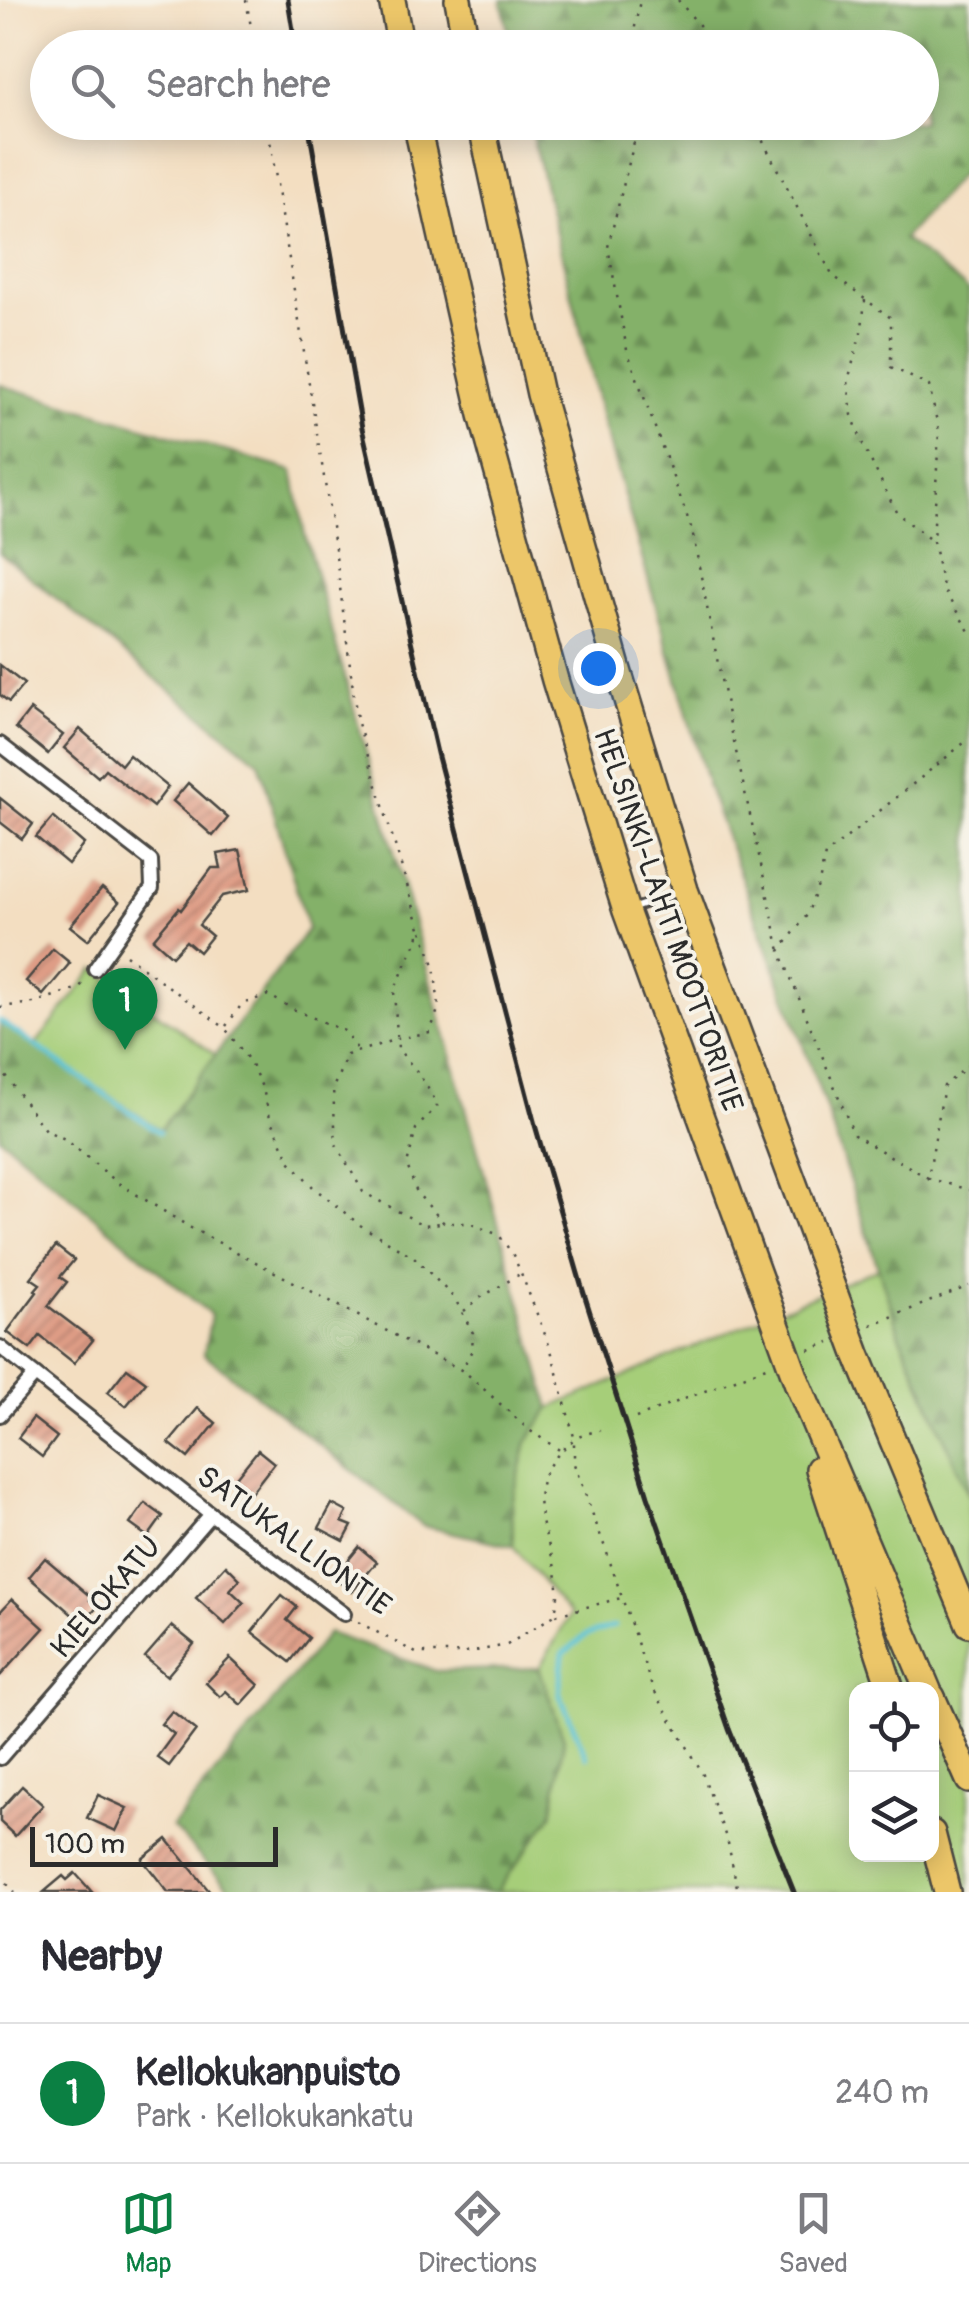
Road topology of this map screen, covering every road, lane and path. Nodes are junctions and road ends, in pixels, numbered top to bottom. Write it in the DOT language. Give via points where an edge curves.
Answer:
graph roads {
  1 [pos="246,0"];
  2 [pos="392,0"];
  3 [pos="458,0"];
  4 [pos="640,0"];
  5 [pos="678,0"];
  6 [pos="252,30"];
  7 [pos="398,30"];
  8 [pos="463,30"];
  9 [pos="634,30"];
  10 [pos="703,30"];
  11 [pos="270,140"];
  12 [pos="420,140"];
  13 [pos="486,140"];
  14 [pos="635,140"];
  15 [pos="762,140"];
  16 [pos="865,299"];
  17 [pos="934,542"];
  18 [pos="969,631"];
  19 [pos="969,739"];
  20 [pos="1,746"];
  21 [pos="685,890"];
  22 [pos="626,910"];
  23 [pos="422,931"];
  24 [pos="112,944"];
  25 [pos="780,950"];
  26 [pos="95,969"];
  27 [pos="0,1006"];
  28 [pos="225,1028"];
  29 [pos="398,1039"];
  30 [pos="358,1051"];
  31 [pos="969,1065"];
  32 [pos="0,1068"];
  33 [pos="928,1178"];
  34 [pos="969,1190"];
  35 [pos="444,1223"];
  36 [pos="521,1273"];
  37 [pos="969,1286"];
  38 [pos="462,1313"];
  39 [pos="851,1330"];
  40 [pos="0,1347"];
  41 [pos="803,1352"];
  42 [pos="766,1367"];
  43 [pos="465,1372"];
  44 [pos="35,1375"];
  45 [pos="797,1382"];
  46 [pos="0,1415"];
  47 [pos="636,1418"];
  48 [pos="600,1430"];
  49 [pos="574,1437"];
  50 [pos="561,1451"];
  51 [pos="211,1514"];
  52 [pos="622,1598"];
  53 [pos="344,1614"];
  54 [pos="553,1616"];
  55 [pos="969,1624"];
  56 [pos="888,1682"];
  57 [pos="925,1682"];
  58 [pos="939,1713"];
  59 [pos="0,1758"];
  60 [pos="969,1780"];
  61 [pos="939,1861"];
  62 [pos="0,1875"];
  63 [pos="15,1892"];
  64 [pos="738,1892"];
  65 [pos="947,1892"];
  1 -- 6 [label="path"];
  2 -- 7 [label="highway"];
  3 -- 8 [label="highway"];
  4 -- 9 [label="path"];
  5 -- 10 [label="path"];
  11 -- 23 [label="path" via="357,720"];
  12 -- 22 [label="highway, HELSINKI-LAHTI MOOTTORITIE" via="487,434"];
  13 -- 21 [label="highway, HELSINKI-LAHTI MOOTTORITIE" via="540,394"];
  14 -- 25 [label="path" via="608,247 627,350 692,530"];
  15 -- 16 [label="path" via="832,275"];
  16 -- 17 [label="path" via="848,381 852,415 897,513"];
  16 -- 17 [label="path" via="891,318 890,367 929,386 940,431"];
  17 -- 18 [label="path" via="944,591"];
  19 -- 25 [label="path" via="825,855 807,915"];
  20 -- 24 [label="street" via="151,861 152,888"];
  21 -- 22 [label="lane"];
  21 -- 39 [label="highway, HELSINKI-LAHTI MOOTTORITIE"];
  22 -- 45 [label="highway, HELSINKI-LAHTI MOOTTORITIE"];
  23 -- 29 [label="path" via="394,991"];
  23 -- 29 [label="path" via="439,1008 430,1032"];
  24 -- 26 [label="street"];
  24 -- 28 [label="path"];
  25 -- 33 [label="path" via="854,1135"];
  26 -- 27 [label="path" via="80,988"];
  28 -- 30 [label="path" via="242,1004 268,995 344,1031"];
  28 -- 38 [label="path" via="263,1088 290,1162 360,1225 414,1257"];
  29 -- 30 [label="path"];
  29 -- 35 [label="path" via="398,1049 438,1104 416,1129 407,1164 417,1193"];
  30 -- 35 [label="path" via="347,1054 333,1088 336,1144 363,1192 423,1226"];
  31 -- 33 [label="path" via="944,1086"];
  32 -- 43 [label="path" via="46,1130 118,1183"];
  33 -- 34 [label="path"];
  35 -- 36 [label="path" via="499,1234"];
  36 -- 38 [label="path"];
  36 -- 49 [label="path"];
  37 -- 39 [label="path"];
  38 -- 43 [label="path" via="473,1333"];
  39 -- 41 [label="path"];
  39 -- 55 [label="highway, HELSINKI-LAHTI MOOTTORITIE"];
  40 -- 44 [label="street, SATUKALLIONTIE"];
  42 -- 47 [label="path"];
  43 -- 50 [label="path"];
  44 -- 46 [label="street"];
  44 -- 51 [label="street, SATUKALLIONTIE"];
  45 -- 56 [label="highway" via="824,1488"];
  45 -- 57 [label="highway"];
  48 -- 49 [label="path"];
  49 -- 50 [label="path"];
  49 -- 52 [label="path" via="574,1464"];
  50 -- 54 [label="path" via="543,1472 538,1507 558,1585"];
  51 -- 53 [label="street, SATUKALLIONTIE"];
  51 -- 59 [label="street, KIELOKATU"];
  52 -- 54 [label="path, SATUKALLIONTIE"];
  52 -- 64 [label="path" via="652,1687 702,1772"];
  53 -- 54 [label="path, SATUKALLIONTIE" via="416,1653 506,1645"];
  58 -- 60 [label="highway"];
  61 -- 65 [label="highway"];
  62 -- 63 [label="path"];
}
